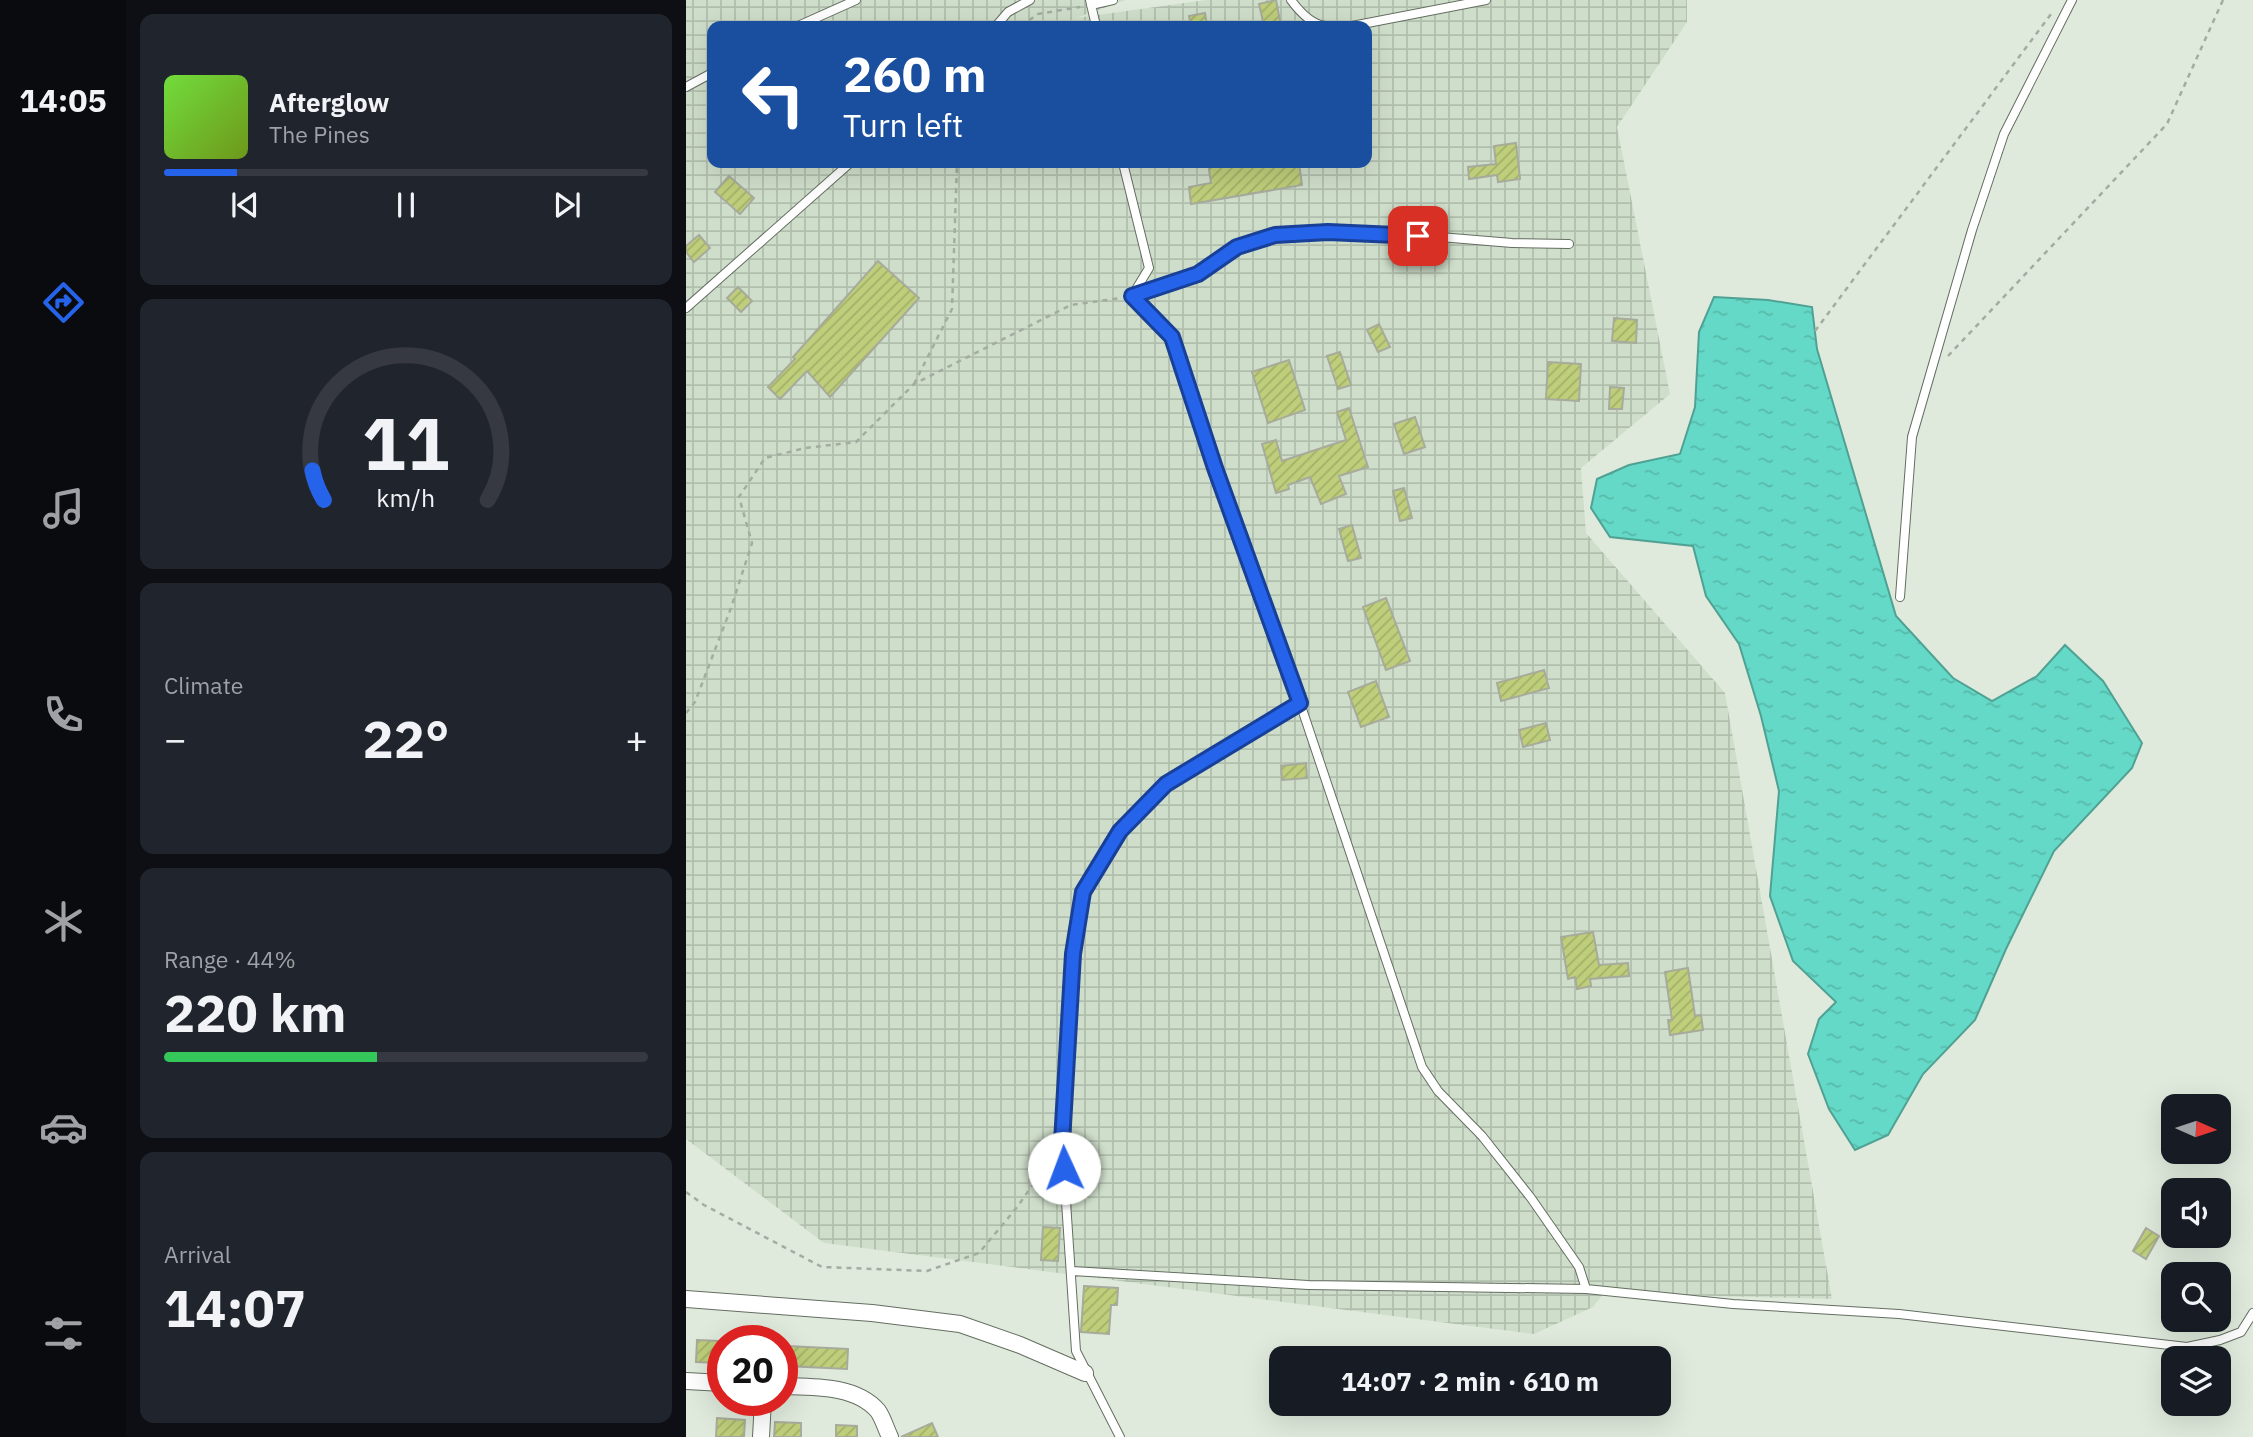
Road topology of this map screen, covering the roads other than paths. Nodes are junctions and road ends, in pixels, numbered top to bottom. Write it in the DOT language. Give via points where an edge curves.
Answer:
graph roads {
  1 [pos="856,0"];
  2 [pos="1011,0"];
  3 [pos="1030,0"];
  4 [pos="1113,0"];
  5 [pos="1291,0"];
  6 [pos="1486,0"];
  7 [pos="2072,0"];
  8 [pos="1091,2"];
  9 [pos="1008,12"];
  10 [pos="809,21"];
  11 [pos="1000,21"];
  12 [pos="1095,21"];
  13 [pos="1313,21"];
  14 [pos="1372,22"];
  15 [pos="707,76"];
  16 [pos="686,86"];
  17 [pos="844,168"];
  18 [pos="1125,168"];
  19 [pos="1569,244"];
  20 [pos="1132,296"];
  21 [pos="686,308"];
  22 [pos="1900,597"];
  23 [pos="1300,703"];
  24 [pos="1072,1271"];
  25 [pos="1586,1289"];
  26 [pos="686,1299"];
  27 [pos="2253,1313"];
  28 [pos="1085,1373"];
  29 [pos="686,1381"];
  30 [pos="707,1382"];
  31 [pos="798,1387"];
  32 [pos="762,1416"];
  33 [pos="761,1437"];
  34 [pos="890,1437"];
  35 [pos="1120,1437"];
  1 -- 10 [label="lane"];
  2 -- 9 [label="lane"];
  3 -- 9 [label="lane"];
  4 -- 8 [label="lane"];
  5 -- 13 [label="lane"];
  6 -- 14 [label="lane"];
  7 -- 22 [label="lane" via="2004,134 1912,437"];
  8 -- 12 [label="lane"];
  9 -- 11 [label="lane"];
  15 -- 16 [label="lane"];
  17 -- 21 [label="lane"];
  18 -- 20 [label="lane" via="1149,268"];
  19 -- 20 [label="lane" via="1340,233 1275,235 1237,247 1198,274"];
  20 -- 23 [label="lane" via="1172,337"];
  23 -- 24 [label="lane" via="1166,784 1120,831 1083,892 1073,954 1062,1142"];
  23 -- 25 [label="lane" via="1422,1066 1438,1091 1482,1136 1531,1198 1579,1268"];
  24 -- 25 [label="lane" via="1308,1285"];
  24 -- 28 [label="lane" via="1076,1351"];
  25 -- 27 [label="lane" via="1899,1314 2188,1347 2241,1332"];
  26 -- 28 [label="street" via="960,1324"];
  28 -- 35 [label="lane"];
  29 -- 30 [label="street"];
  31 -- 34 [label="street" via="858,1395 878,1412"];
  32 -- 33 [label="street"];
}
